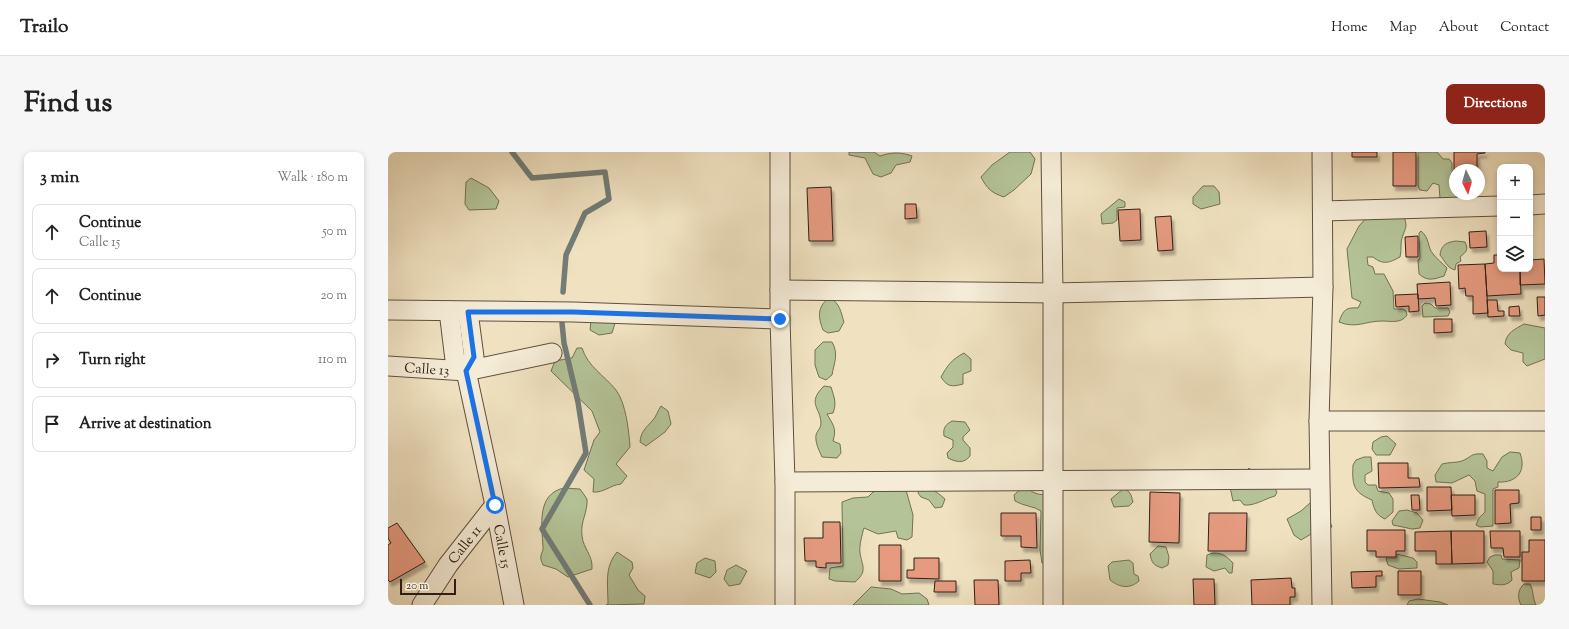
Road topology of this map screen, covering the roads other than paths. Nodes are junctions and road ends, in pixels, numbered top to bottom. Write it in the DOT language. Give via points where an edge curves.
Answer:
graph roads {
  1 [pos="780,152"];
  2 [pos="1051,152"];
  3 [pos="1322,152"];
  4 [pos="1545,204"];
  5 [pos="1533,205"];
  6 [pos="1497,206"];
  7 [pos="1323,211"];
  8 [pos="1323,287"];
  9 [pos="780,290"];
  10 [pos="1053,293"];
  11 [pos="388,310"];
  12 [pos="449,312"];
  13 [pos="468,312"];
  14 [pos="780,319"];
  15 [pos="552,353"];
  16 [pos="388,366"];
  17 [pos="466,371"];
  18 [pos="1319,421"];
  19 [pos="1545,421"];
  20 [pos="1053,480"];
  21 [pos="1319,480"];
  22 [pos="785,482"];
  23 [pos="495,505"];
  24 [pos="422,605"];
  25 [pos="514,605"];
  26 [pos="785,605"];
  27 [pos="1054,605"];
  28 [pos="1322,605"];
  1 -- 9 [label="street"];
  2 -- 10 [label="street"];
  3 -- 7 [label="street"];
  4 -- 5 [label="street"];
  6 -- 7 [label="street"];
  7 -- 8 [label="street"];
  8 -- 10 [label="street"];
  8 -- 18 [label="street"];
  9 -- 10 [label="street"];
  9 -- 14 [label="street"];
  10 -- 20 [label="street"];
  11 -- 12 [label="street"];
  12 -- 13 [label="street"];
  12 -- 17 [label="street" via="455,360"];
  13 -- 14 [label="street" via="573,312"];
  13 -- 17 [label="street" via="474,357"];
  14 -- 22 [label="street"];
  15 -- 17 [label="street, Calle 13"];
  16 -- 17 [label="street, Calle 13"];
  17 -- 23 [label="street, Calle 15"];
  18 -- 19 [label="street"];
  18 -- 21 [label="street"];
  20 -- 21 [label="street"];
  20 -- 22 [label="street"];
  20 -- 27 [label="street"];
  21 -- 28 [label="street"];
  22 -- 26 [label="street"];
  23 -- 24 [label="street, Calle 11" via="448,565"];
  23 -- 25 [label="street, Calle 15"];
}
